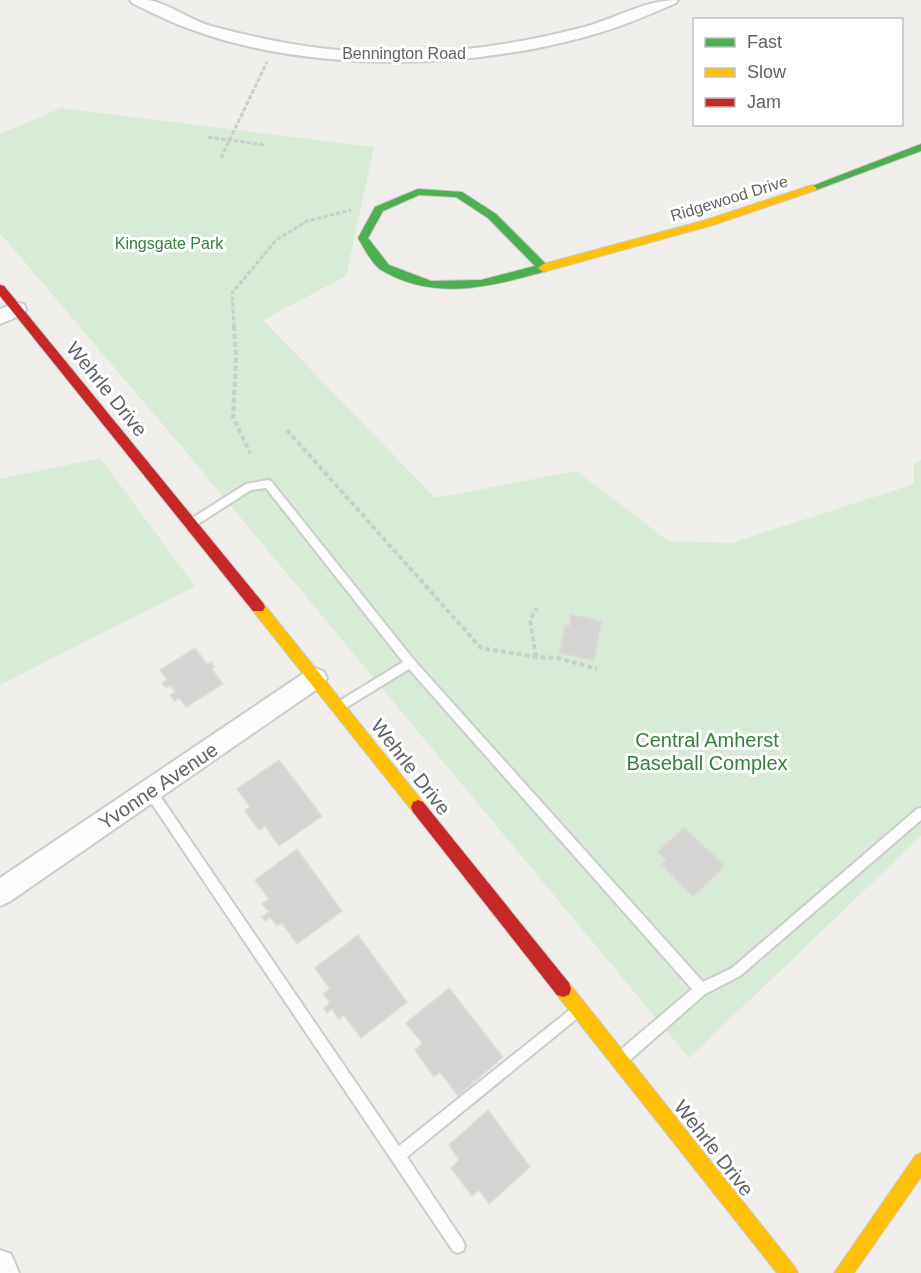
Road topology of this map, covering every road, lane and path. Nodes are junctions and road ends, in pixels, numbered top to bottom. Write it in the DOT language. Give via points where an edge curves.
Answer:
graph roads {
  1 [pos="137,0"];
  2 [pos="671,0"];
  3 [pos="275,46"];
  4 [pos="208,137"];
  5 [pos="229,140"];
  6 [pos="266,145"];
  7 [pos="921,147"];
  8 [pos="221,158"];
  9 [pos="379,209"];
  10 [pos="543,267"];
  11 [pos="0,289"];
  12 [pos="8,313"];
  13 [pos="287,430"];
  14 [pos="250,453"];
  15 [pos="192,523"];
  16 [pos="537,608"];
  17 [pos="536,657"];
  18 [pos="410,663"];
  19 [pos="597,669"];
  20 [pos="315,678"];
  21 [pos="339,707"];
  22 [pos="150,791"];
  23 [pos="921,813"];
  24 [pos="0,893"];
  25 [pos="701,990"];
  26 [pos="579,1010"];
  27 [pos="620,1060"];
  28 [pos="398,1156"];
  29 [pos="921,1162"];
  30 [pos="458,1246"];
  31 [pos="0,1265"];
  32 [pos="4,1273"];
  33 [pos="789,1273"];
  34 [pos="843,1273"];
  1 -- 3 [label="street, Bennington Road" via="206,28"];
  2 -- 3 [label="street, Bennington Road" via="596,30 468,54 376,56"];
  3 -- 5 [label="path"];
  4 -- 5 [label="path"];
  5 -- 6 [label="path"];
  5 -- 8 [label="path"];
  7 -- 10 [label="main road, Ridgewood Drive" via="708,224"];
  9 -- 10 [label="main road" via="418,192 458,194 492,216"];
  9 -- 10 [label="main road, Ridgewood Drive" via="363,238 385,268 430,285 481,284"];
  9 -- 14 [label="path" via="361,207 307,221 276,240 232,293 234,417"];
  11 -- 12 [label="main road, Wehrle Drive"];
  12 -- 15 [label="main road, Wehrle Drive"];
  13 -- 17 [label="path" via="480,648"];
  15 -- 18 [label="lane" via="249,487 268,484"];
  15 -- 20 [label="main road, Wehrle Drive"];
  16 -- 17 [label="path" via="530,620"];
  17 -- 19 [label="path" via="558,658"];
  18 -- 21 [label="lane"];
  18 -- 25 [label="lane"];
  20 -- 21 [label="main road, Wehrle Drive"];
  20 -- 22 [label="street, Yvonne Avenue"];
  21 -- 26 [label="main road, Wehrle Drive"];
  22 -- 24 [label="street, Yvonne Avenue"];
  22 -- 28 [label="lane"];
  23 -- 25 [label="lane" via="736,972"];
  25 -- 27 [label="lane"];
  26 -- 27 [label="main road, Wehrle Drive"];
  26 -- 28 [label="lane"];
  27 -- 33 [label="main road, Wehrle Drive"];
  28 -- 30 [label="lane"];
  29 -- 34 [label="main road"];
  31 -- 32 [label="street"];
}
